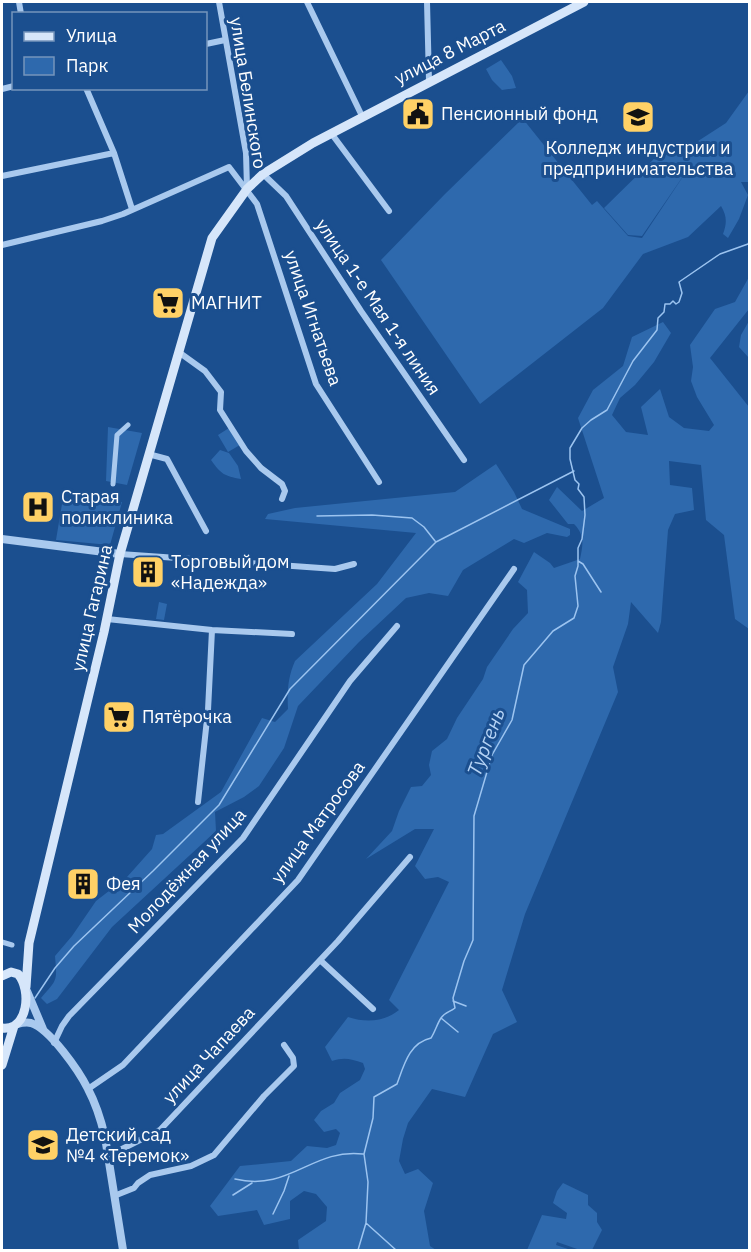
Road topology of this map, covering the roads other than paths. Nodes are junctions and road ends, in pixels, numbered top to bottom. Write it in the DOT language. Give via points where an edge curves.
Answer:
graph roads {
  1 [pos="219,2"];
  2 [pos="307,2"];
  3 [pos="427,2"];
  4 [pos="584,2"];
  5 [pos="225,40"];
  6 [pos="207,44"];
  7 [pos="429,81"];
  8 [pos="87,90"];
  9 [pos="362,116"];
  10 [pos="331,133"];
  11 [pos="114,153"];
  12 [pos="263,174"];
  13 [pos="2,176"];
  14 [pos="247,189"];
  15 [pos="132,209"];
  16 [pos="389,211"];
  17 [pos="2,245"];
  18 [pos="180,353"];
  19 [pos="129,425"];
  20 [pos="148,454"];
  21 [pos="464,460"];
  22 [pos="379,482"];
  23 [pos="113,484"];
  24 [pos="282,499"];
  25 [pos="206,531"];
  26 [pos="2,539"];
  27 [pos="120,554"];
  28 [pos="354,564"];
  29 [pos="514,569"];
  30 [pos="107,619"];
  31 [pos="398,626"];
  32 [pos="212,630"];
  33 [pos="292,634"];
  34 [pos="198,801"];
  35 [pos="410,857"];
  36 [pos="2,942"];
  37 [pos="29,943"];
  38 [pos="12,945"];
  39 [pos="320,960"];
  40 [pos="5,973"];
  41 [pos="26,988"];
  42 [pos="373,1010"];
  43 [pos="16,1025"];
  44 [pos="2,1028"];
  45 [pos="45,1032"];
  46 [pos="54,1043"];
  47 [pos="284,1045"];
  48 [pos="2,1055"];
  49 [pos="2,1063"];
  50 [pos="88,1089"];
  51 [pos="108,1156"];
  52 [pos="114,1196"];
  53 [pos="123,1251"];
  1 -- 5 [label="street, улица Белинского"];
  2 -- 9 [label="street"];
  3 -- 7 [label="street"];
  4 -- 7 [label="main road, улица 8 Марта"];
  5 -- 6 [label="street"];
  5 -- 14 [label="street, улица Белинского" via="246,153"];
  7 -- 9 [label="main road, улица 8 Марта"];
  8 -- 11 [label="street"];
  9 -- 10 [label="main road, улица 8 Марта"];
  10 -- 12 [label="main road, улица 8 Марта"];
  10 -- 16 [label="street"];
  11 -- 13 [label="street"];
  11 -- 15 [label="street"];
  12 -- 14 [label="main road, улица 8 Марта"];
  12 -- 21 [label="street, улица 1-е Мая 1-я линия" via="286,196"];
  14 -- 15 [label="street" via="229,167"];
  14 -- 18 [label="main road, улица Гагарина" via="212,238"];
  14 -- 22 [label="street, улица Игнатьева" via="265,222 316,384"];
  15 -- 17 [label="street" via="102,221"];
  18 -- 20 [label="main road, улица Гагарина"];
  18 -- 24 [label="street" via="205,371 221,392 220,410 246,451 282,484"];
  19 -- 23 [label="street" via="117,435"];
  20 -- 25 [label="street" via="167,459"];
  20 -- 27 [label="main road, улица Гагарина"];
  26 -- 27 [label="street"];
  27 -- 28 [label="street" via="335,569"];
  27 -- 30 [label="main road, улица Гагарина"];
  29 -- 50 [label="street, улица Матросова" via="298,880 123,1065"];
  30 -- 32 [label="street"];
  30 -- 37 [label="main road, улица Гагарина"];
  31 -- 46 [label="street, Молодёжная улица" via="350,681 243,838 69,1017"];
  32 -- 33 [label="street"];
  32 -- 34 [label="street"];
  35 -- 39 [label="street, улица Чапаева"];
  36 -- 38 [label="street"];
  37 -- 40 [label="main road, улица Гагарина" via="21,961"];
  37 -- 41 [label="main road, улица Гагарина"];
  39 -- 42 [label="street"];
  39 -- 51 [label="street, улица Чапаева" via="160,1130"];
  40 -- 41 [label="main road" via="21,977"];
  41 -- 43 [label="main road" via="24,1011"];
  41 -- 45 [label="street, улица Гагарина"];
  43 -- 44 [label="main road"];
  43 -- 45 [label="street" via="32,1024"];
  43 -- 49 [label="main road"];
  45 -- 46 [label="street, улица Гагарина"];
  46 -- 50 [label="street, улица Гагарина"];
  47 -- 52 [label="street" via="294,1066 214,1155 191,1166 150,1175 134,1188"];
  48 -- 49 [label="main road"];
  50 -- 51 [label="street, улица Гагарина" via="102,1122"];
  51 -- 52 [label="street, улица Гагарина"];
  52 -- 53 [label="street, улица Гагарина"];
}
